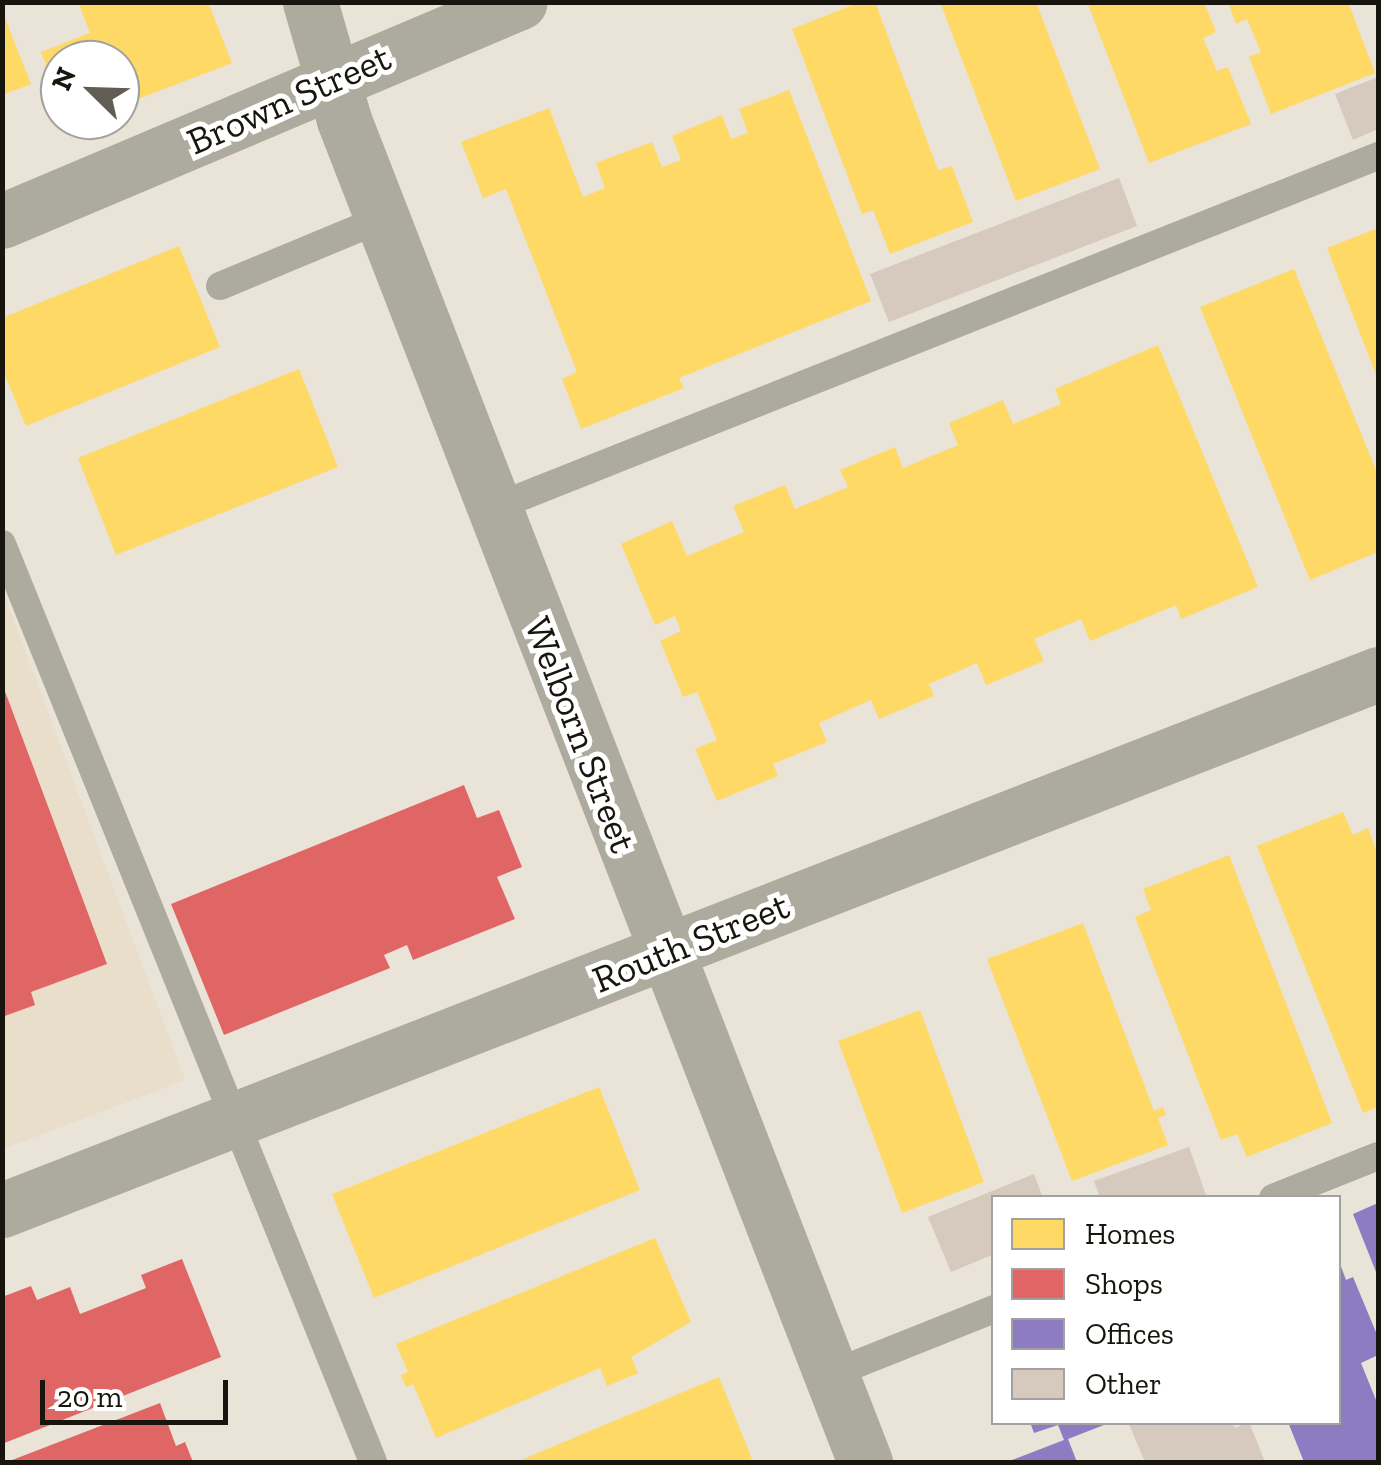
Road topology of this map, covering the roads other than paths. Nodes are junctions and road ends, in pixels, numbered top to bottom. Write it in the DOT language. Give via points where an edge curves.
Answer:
graph roads {
  1 [pos="310,2"];
  2 [pos="520,2"];
  3 [pos="333,78"];
  4 [pos="1378,156"];
  5 [pos="381,218"];
  6 [pos="2,221"];
  7 [pos="220,286"];
  8 [pos="493,508"];
  9 [pos="2,544"];
  10 [pos="1378,674"];
  11 [pos="664,954"];
  12 [pos="234,1122"];
  13 [pos="1378,1156"];
  14 [pos="1280,1195"];
  15 [pos="2,1210"];
  16 [pos="991,1310"];
  17 [pos="830,1376"];
  18 [pos="373,1462"];
  19 [pos="864,1462"];
  1 -- 3 [label="street, Welborn Street"];
  2 -- 3 [label="street, Brown Street"];
  3 -- 5 [label="street, Welborn Street"];
  3 -- 6 [label="street, Brown Street"];
  4 -- 8 [label="lane"];
  5 -- 7 [label="lane"];
  5 -- 8 [label="street, Welborn Street"];
  8 -- 11 [label="street, Welborn Street"];
  9 -- 12 [label="lane"];
  10 -- 11 [label="street, Routh Street"];
  11 -- 12 [label="street, Routh Street"];
  11 -- 17 [label="street, Welborn Street"];
  12 -- 15 [label="street, Routh Street"];
  12 -- 18 [label="lane"];
  13 -- 14 [label="lane"];
  16 -- 17 [label="lane"];
  17 -- 19 [label="street, Welborn Street"];
}
